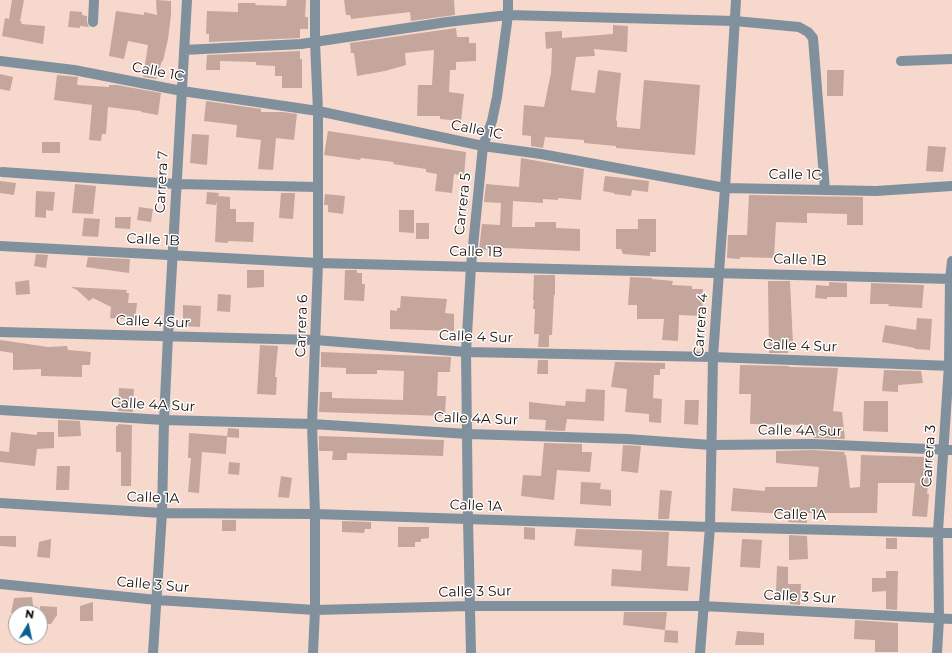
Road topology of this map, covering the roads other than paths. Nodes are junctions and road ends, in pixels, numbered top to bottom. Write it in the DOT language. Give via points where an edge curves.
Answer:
graph roads {
  1 [pos="94,0"];
  2 [pos="187,0"];
  3 [pos="315,0"];
  4 [pos="508,0"];
  5 [pos="736,0"];
  6 [pos="508,15"];
  7 [pos="735,21"];
  8 [pos="93,22"];
  9 [pos="315,42"];
  10 [pos="184,50"];
  11 [pos="952,59"];
  12 [pos="0,61"];
  13 [pos="901,61"];
  14 [pos="182,91"];
  15 [pos="318,111"];
  16 [pos="482,146"];
  17 [pos="2,172"];
  18 [pos="176,184"];
  19 [pos="952,186"];
  20 [pos="318,187"];
  21 [pos="725,188"];
  22 [pos="825,190"];
  23 [pos="0,246"];
  24 [pos="173,254"];
  25 [pos="952,261"];
  26 [pos="318,263"];
  27 [pos="471,266"];
  28 [pos="719,272"];
  29 [pos="951,279"];
  30 [pos="0,332"];
  31 [pos="168,337"];
  32 [pos="315,340"];
  33 [pos="466,352"];
  34 [pos="713,357"];
  35 [pos="950,366"];
  36 [pos="0,410"];
  37 [pos="164,420"];
  38 [pos="312,424"];
  39 [pos="468,434"];
  40 [pos="711,445"];
  41 [pos="948,450"];
  42 [pos="0,503"];
  43 [pos="162,514"];
  44 [pos="315,514"];
  45 [pos="468,519"];
  46 [pos="710,527"];
  47 [pos="938,532"];
  48 [pos="952,533"];
  49 [pos="0,584"];
  50 [pos="157,600"];
  51 [pos="470,606"];
  52 [pos="703,606"];
  53 [pos="315,610"];
  54 [pos="939,619"];
  55 [pos="952,619"];
  56 [pos="153,653"];
  57 [pos="313,653"];
  58 [pos="472,653"];
  59 [pos="700,653"];
  60 [pos="937,653"];
  1 -- 8 [label="street"];
  2 -- 10 [label="street, Carrera 7"];
  3 -- 9 [label="street, Carrera 6"];
  4 -- 6 [label="street, Carrera 5"];
  5 -- 7 [label="street, Carrera 4"];
  6 -- 7 [label="street"];
  6 -- 9 [label="street"];
  6 -- 16 [label="street, Carrera 5" via="497,97 492,121"];
  7 -- 21 [label="street, Carrera 4"];
  7 -- 22 [label="street" via="799,28 813,38"];
  9 -- 10 [label="street"];
  9 -- 15 [label="street, Carrera 6"];
  10 -- 14 [label="street, Carrera 7"];
  11 -- 13 [label="street"];
  12 -- 14 [label="street, Calle 1C" via="74,70"];
  14 -- 15 [label="street, Calle 1C"];
  14 -- 18 [label="street, Carrera 7"];
  15 -- 16 [label="street, Calle 1C"];
  15 -- 20 [label="street, Carrera 6"];
  16 -- 21 [label="street, Calle 1C" via="541,154"];
  16 -- 27 [label="street, Carrera 5"];
  17 -- 18 [label="street"];
  18 -- 20 [label="street"];
  18 -- 24 [label="street, Carrera 7"];
  19 -- 22 [label="street, Calle 1C" via="876,191"];
  20 -- 26 [label="street, Carrera 6"];
  21 -- 22 [label="street, Calle 1C"];
  21 -- 28 [label="street, Carrera 4"];
  23 -- 24 [label="street, Calle 1B"];
  24 -- 26 [label="street, Calle 1B"];
  24 -- 31 [label="street, Carrera 7"];
  25 -- 29 [label="street, Carrera 3"];
  26 -- 27 [label="street, Calle 1B"];
  26 -- 32 [label="street, Carrera 6"];
  27 -- 28 [label="street, Calle 1B"];
  27 -- 33 [label="street, Carrera 5"];
  28 -- 29 [label="street, Calle 1B"];
  28 -- 34 [label="street, Carrera 4"];
  29 -- 35 [label="street, Carrera 3"];
  30 -- 31 [label="street, Calle 4 Sur"];
  31 -- 32 [label="street, Calle 4 Sur"];
  31 -- 37 [label="street, Carrera 7"];
  32 -- 33 [label="street, Calle 4 Sur"];
  32 -- 38 [label="street, Carrera 6"];
  33 -- 34 [label="street, Calle 4 Sur"];
  33 -- 39 [label="street, Carrera 5"];
  34 -- 35 [label="street, Calle 4 Sur"];
  34 -- 40 [label="street, Carrera 4"];
  35 -- 41 [label="street, Carrera 3"];
  36 -- 37 [label="street, Calle 4A Sur"];
  37 -- 38 [label="street, Calle 4A Sur"];
  37 -- 43 [label="street, Carrera 7"];
  38 -- 39 [label="street, Calle 4A Sur"];
  38 -- 44 [label="street, Carrera 6"];
  39 -- 40 [label="street, Calle 4A Sur" via="627,439"];
  39 -- 45 [label="street, Carrera 5"];
  40 -- 41 [label="street, Calle 4A Sur" via="813,444"];
  40 -- 46 [label="street, Carrera 4"];
  41 -- 47 [label="street, Carrera 3"];
  42 -- 43 [label="street, Calle 1A"];
  43 -- 44 [label="street, Calle 1A"];
  43 -- 50 [label="street, Carrera 7"];
  44 -- 45 [label="street, Calle 1A"];
  44 -- 53 [label="street, Carrera 6"];
  45 -- 46 [label="street, Calle 1A"];
  45 -- 51 [label="street, Carrera 5"];
  46 -- 47 [label="street, Calle 1A"];
  46 -- 52 [label="street, Carrera 4"];
  47 -- 48 [label="street, Calle 1A"];
  47 -- 54 [label="street, Carrera 3"];
  49 -- 50 [label="street, Calle 3 Sur"];
  50 -- 53 [label="street, Calle 3 Sur"];
  50 -- 56 [label="street, Carrera 7"];
  51 -- 52 [label="street, Calle 3 Sur"];
  51 -- 53 [label="street, Calle 3 Sur"];
  51 -- 58 [label="street, Carrera 5"];
  52 -- 54 [label="street, Calle 3 Sur"];
  52 -- 59 [label="street, Carrera 4"];
  53 -- 57 [label="street, Carrera 6"];
  54 -- 55 [label="street, Calle 3 Sur"];
  54 -- 60 [label="street, Carrera 3"];
}
